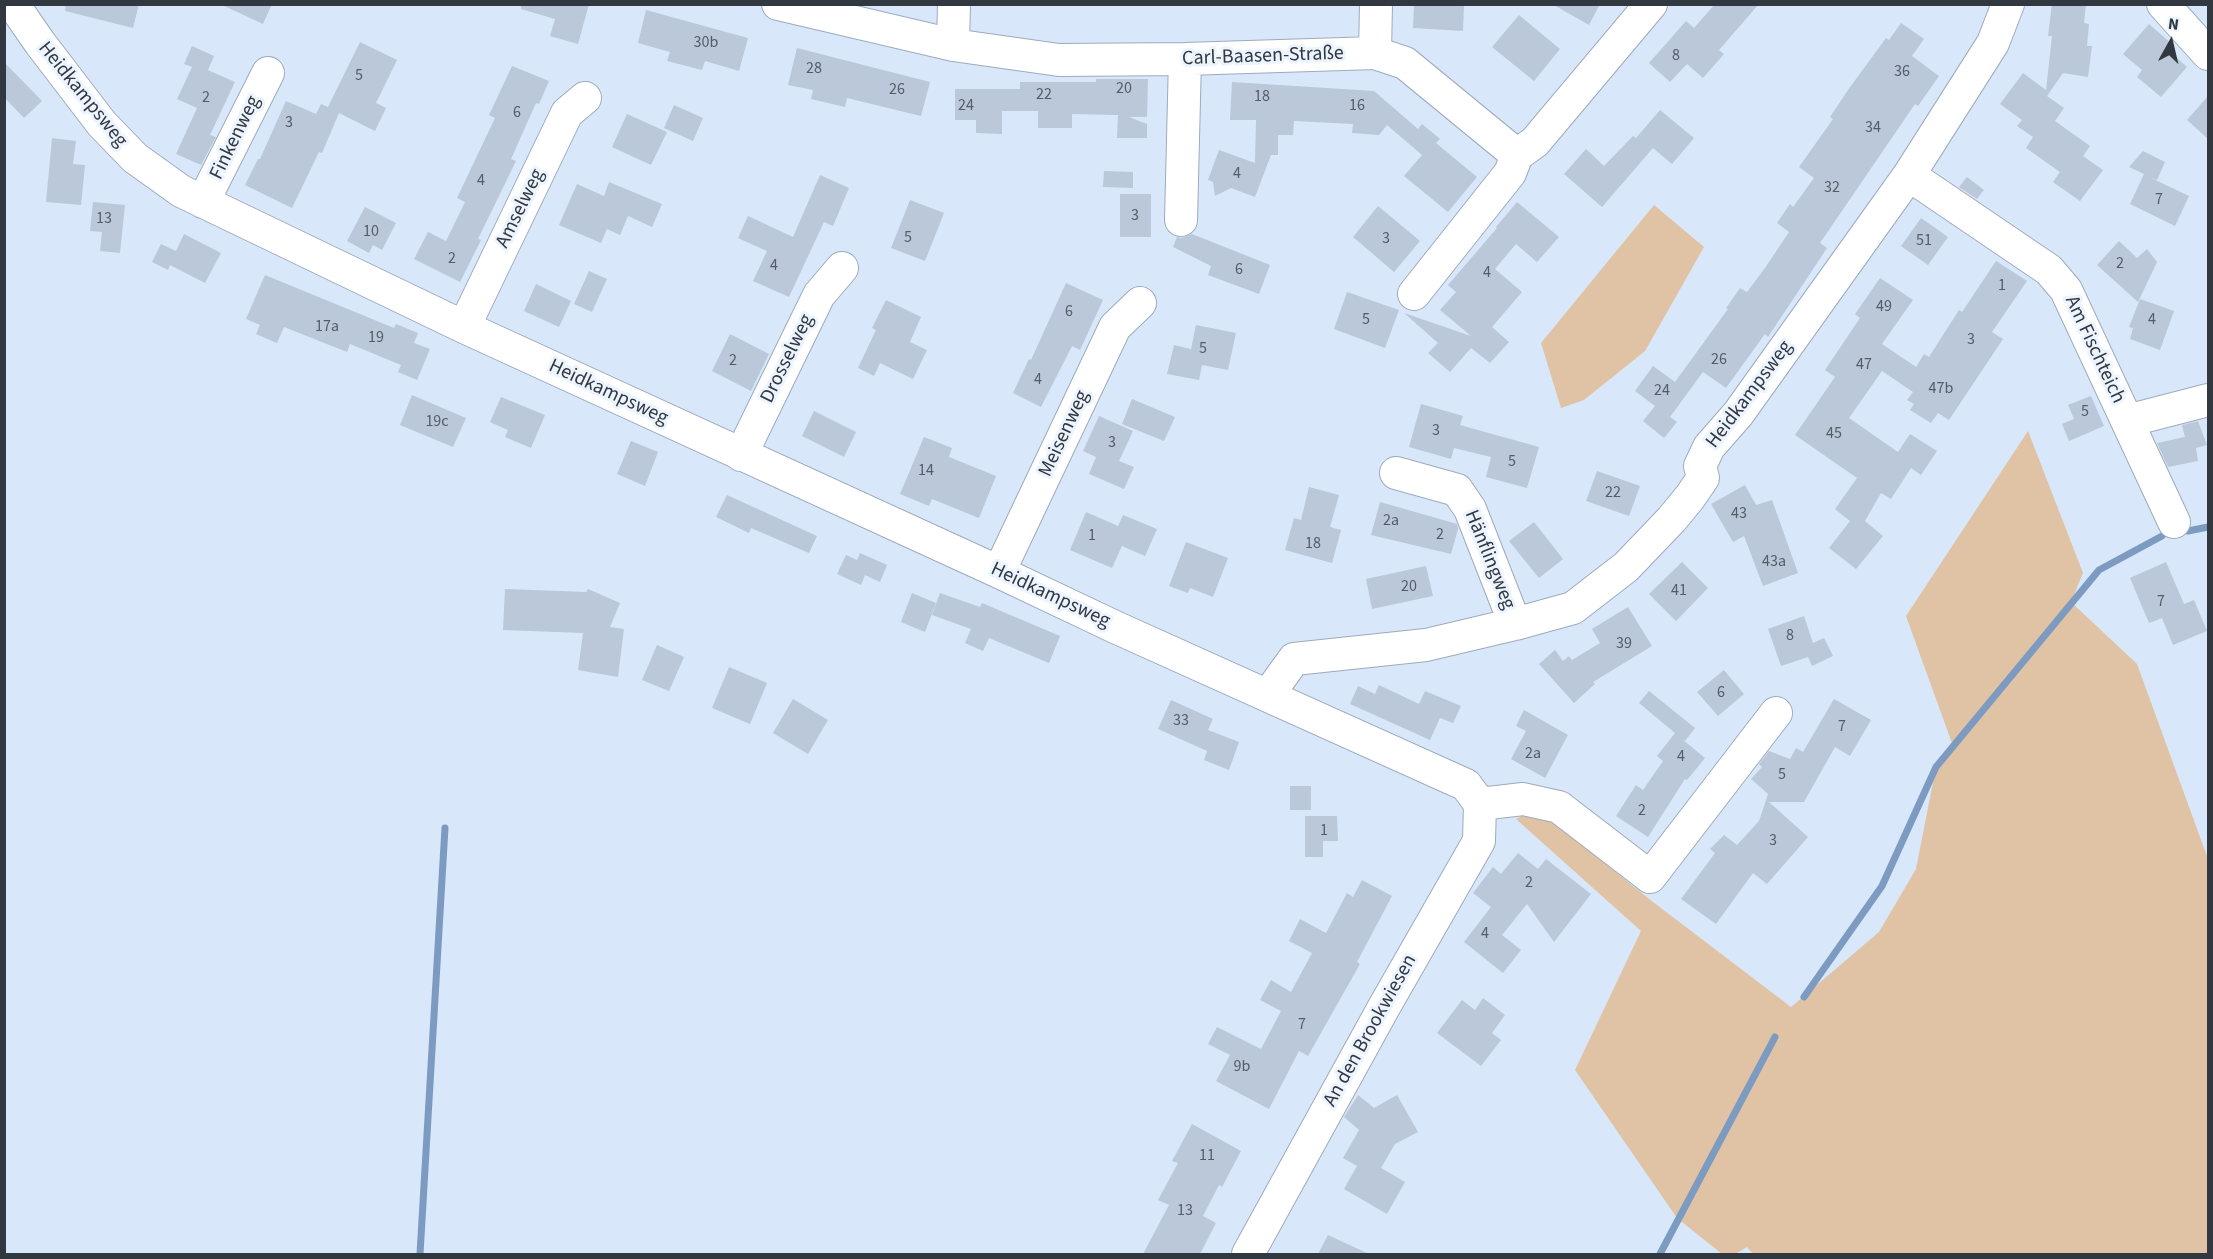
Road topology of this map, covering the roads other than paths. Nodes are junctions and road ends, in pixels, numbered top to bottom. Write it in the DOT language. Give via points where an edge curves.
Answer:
graph roads {
  1 [pos="13,4"];
  2 [pos="778,4"];
  3 [pos="954,4"];
  4 [pos="1376,4"];
  5 [pos="1651,4"];
  6 [pos="2008,4"];
  7 [pos="2163,4"];
  8 [pos="953,45"];
  9 [pos="1375,53"];
  10 [pos="2208,54"];
  11 [pos="1185,60"];
  12 [pos="268,73"];
  13 [pos="585,98"];
  14 [pos="1516,155"];
  15 [pos="1909,175"];
  16 [pos="203,202"];
  17 [pos="1181,220"];
  18 [pos="842,267"];
  19 [pos="1414,294"];
  20 [pos="1140,303"];
  21 [pos="464,327"];
  22 [pos="2208,400"];
  23 [pos="2127,421"];
  24 [pos="741,455"];
  25 [pos="1396,473"];
  26 [pos="2174,522"];
  27 [pos="999,572"];
  28 [pos="1515,624"];
  29 [pos="1268,694"];
  30 [pos="1776,712"];
  31 [pos="1480,804"];
  32 [pos="1248,1254"];
  1 -- 16 [label="street, Heidkampsweg" via="102,124 135,158"];
  2 -- 8 [label="street, Carl-Baasen-Straße"];
  3 -- 8 [label="street"];
  4 -- 9 [label="street"];
  5 -- 14 [label="street" via="1535,142"];
  6 -- 15 [label="street, Heidkampsweg" via="1993,43"];
  7 -- 10 [label="street"];
  8 -- 11 [label="street, Carl-Baasen-Straße" via="1059,60"];
  9 -- 11 [label="street, Carl-Baasen-Straße"];
  9 -- 14 [label="street, Carl-Baasen-Straße" via="1405,63"];
  11 -- 17 [label="street"];
  12 -- 16 [label="street, Finkenweg"];
  13 -- 21 [label="street, Amselweg" via="567,113"];
  14 -- 19 [label="street" via="1510,173"];
  15 -- 23 [label="street, Am Fischteich" via="2049,270 2066,290"];
  15 -- 28 [label="street, Heidkampsweg" via="1738,414 1709,447 1700,466 1703,478 1672,519 1626,567 1573,608"];
  16 -- 21 [label="street, Heidkampsweg"];
  18 -- 24 [label="street, Drosselweg" via="819,295"];
  20 -- 27 [label="street, Meisenweg" via="1115,327"];
  21 -- 24 [label="street, Heidkampsweg"];
  22 -- 23 [label="street"];
  23 -- 26 [label="street, Am Fischteich"];
  24 -- 27 [label="street, Heidkampsweg"];
  25 -- 28 [label="street, Hänflingweg" via="1457,490 1470,509"];
  27 -- 29 [label="street, Heidkampsweg"];
  28 -- 29 [label="street, Heidkampsweg" via="1426,645 1294,659"];
  29 -- 31 [label="street, Heidkampsweg" via="1466,785"];
  30 -- 31 [label="street" via="1650,877 1559,807 1523,799"];
  31 -- 32 [label="street, An den Brookwiesen" via="1479,841"];
}
